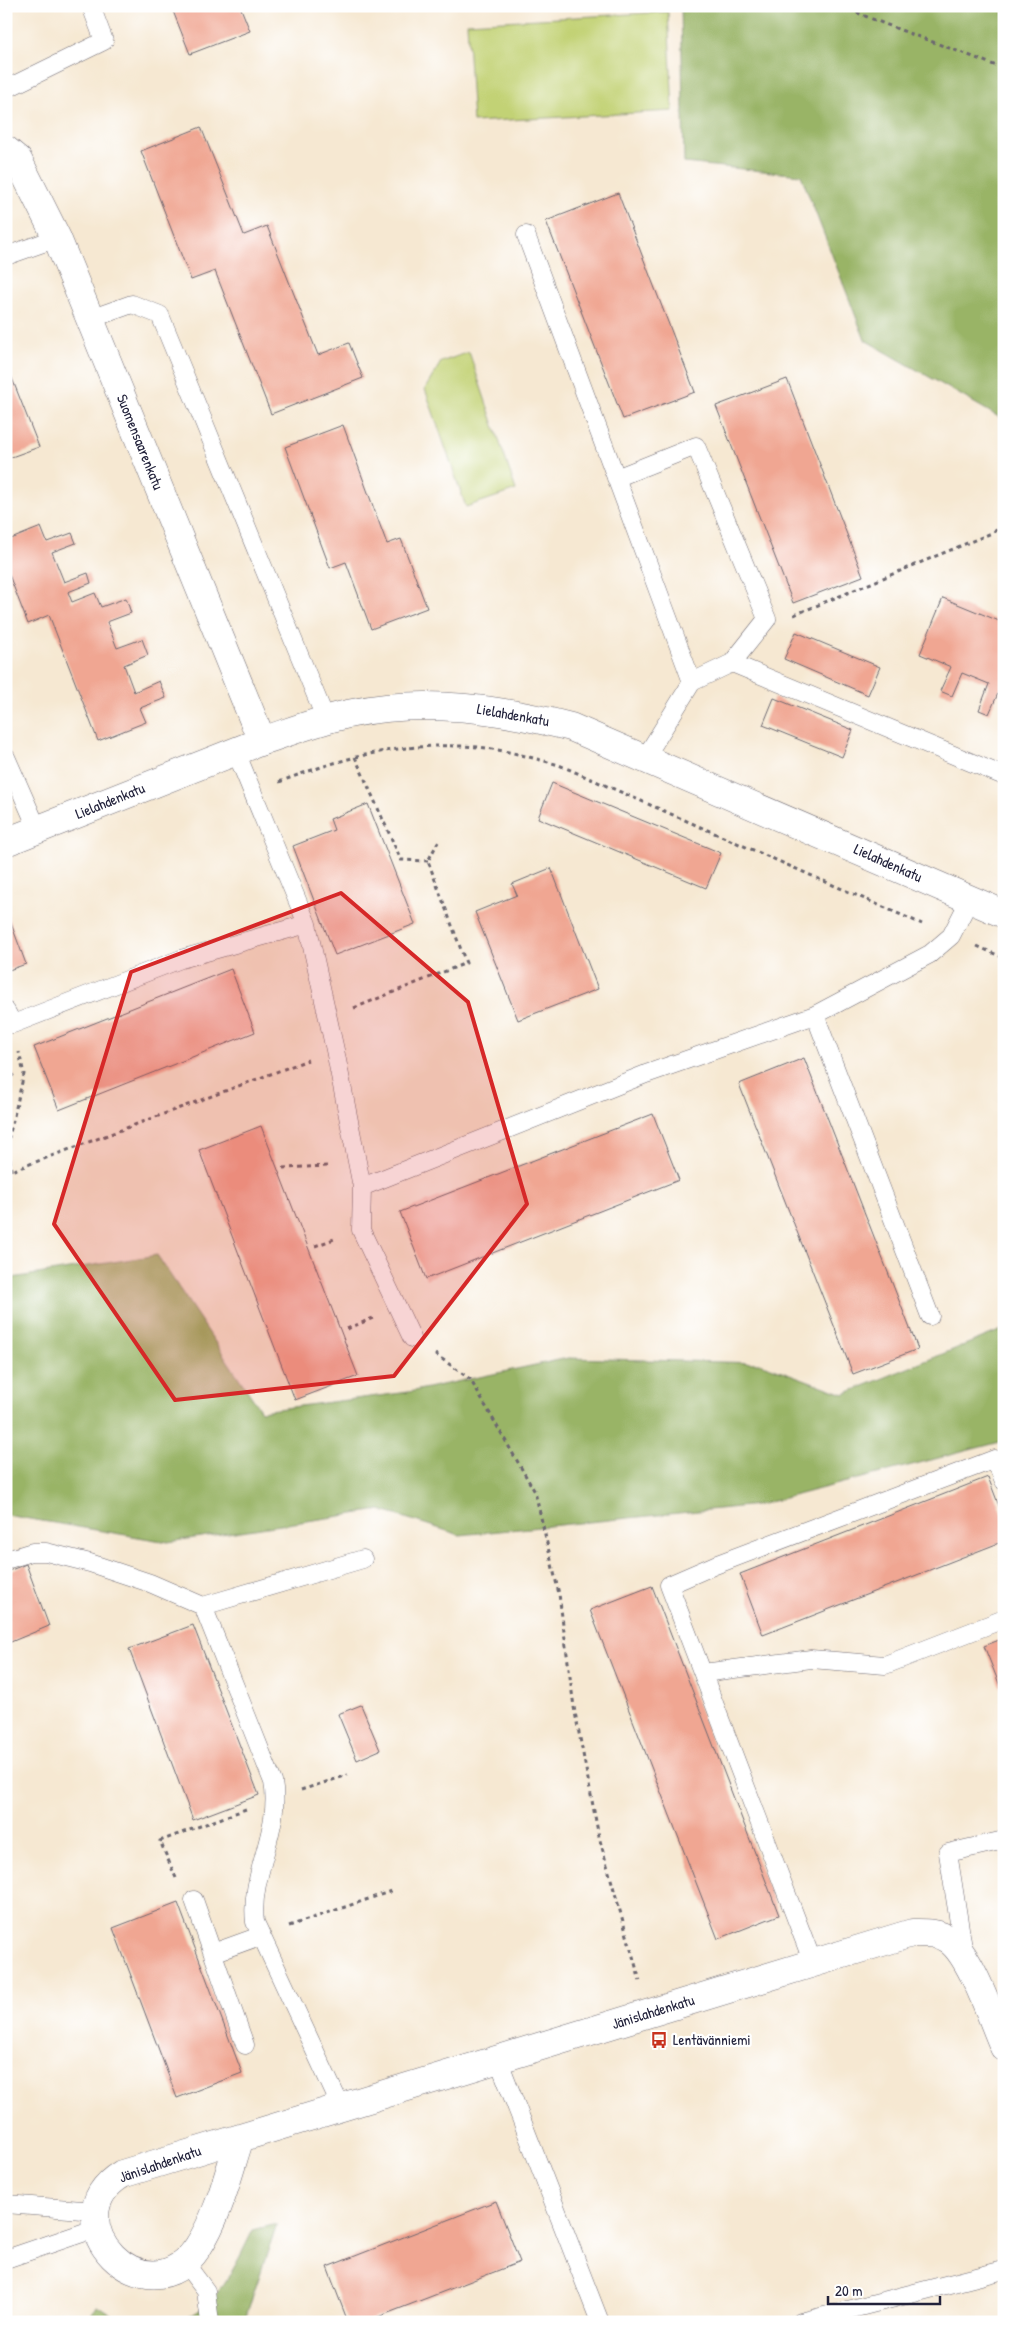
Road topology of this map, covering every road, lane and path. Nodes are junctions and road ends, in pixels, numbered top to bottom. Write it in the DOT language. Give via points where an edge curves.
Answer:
graph roads {
  1 [pos="91,6"];
  2 [pos="842,6"];
  3 [pos="1004,69"];
  4 [pos="6,89"];
  5 [pos="6,150"];
  6 [pos="526,235"];
  7 [pos="57,238"];
  8 [pos="6,256"];
  9 [pos="90,319"];
  10 [pos="616,478"];
  11 [pos="1004,517"];
  12 [pos="766,619"];
  13 [pos="732,663"];
  14 [pos="692,682"];
  15 [pos="326,720"];
  16 [pos="262,741"];
  17 [pos="236,752"];
  18 [pos="6,756"];
  19 [pos="354,757"];
  20 [pos="645,758"];
  21 [pos="1004,776"];
  22 [pos="253,792"];
  23 [pos="38,830"];
  24 [pos="6,842"];
  25 [pos="438,842"];
  26 [pos="428,861"];
  27 [pos="970,899"];
  28 [pos="1004,914"];
  29 [pos="307,924"];
  30 [pos="951,936"];
  31 [pos="1004,958"];
  32 [pos="815,1015"];
  33 [pos="10,1018"];
  34 [pos="328,1018"];
  35 [pos="336,1050"];
  36 [pos="358,1165"];
  37 [pos="283,1168"];
  38 [pos="11,1171"];
  39 [pos="6,1173"];
  40 [pos="362,1187"];
  41 [pos="930,1316"];
  42 [pos="412,1338"];
  43 [pos="1004,1481"];
  44 [pos="6,1560"];
  45 [pos="363,1560"];
  46 [pos="203,1606"];
  47 [pos="1004,1618"];
  48 [pos="703,1674"];
  49 [pos="348,1775"];
  50 [pos="276,1798"];
  51 [pos="1004,1840"];
  52 [pos="395,1890"];
  53 [pos="194,1900"];
  54 [pos="260,1936"];
  55 [pos="213,1953"];
  56 [pos="964,1956"];
  57 [pos="813,1963"];
  58 [pos="648,2014"];
  59 [pos="245,2045"];
  60 [pos="1004,2047"];
  61 [pos="498,2059"];
  62 [pos="341,2107"];
  63 [pos="240,2138"];
  64 [pos="6,2204"];
  65 [pos="96,2220"];
  66 [pos="6,2259"];
  67 [pos="184,2262"];
  68 [pos="1004,2270"];
  69 [pos="210,2322"];
  70 [pos="600,2322"];
  71 [pos="801,2322"];
  1 -- 4 [label="lane" via="104,41"];
  2 -- 3 [label="path" via="878,23"];
  5 -- 7 [label="street, Suomensaarenkatu" via="18,160"];
  6 -- 10 [label="lane"];
  7 -- 8 [label="lane"];
  7 -- 9 [label="street, Suomensaarenkatu"];
  9 -- 15 [label="lane" via="132,304 160,315"];
  9 -- 16 [label="street, Suomensaarenkatu"];
  10 -- 12 [label="lane" via="696,446"];
  10 -- 14 [label="lane"];
  11 -- 12 [label="path" via="994,532 782,620"];
  12 -- 13 [label="lane"];
  13 -- 14 [label="lane"];
  13 -- 21 [label="lane"];
  14 -- 20 [label="lane"];
  15 -- 16 [label="street, Lielahdenkatu"];
  15 -- 20 [label="street, Lielahdenkatu" via="411,706 463,707 520,714 571,727"];
  16 -- 17 [label="street, Lielahdenkatu"];
  17 -- 22 [label="lane"];
  17 -- 23 [label="street, Lielahdenkatu"];
  18 -- 23 [label="lane"];
  19 -- 22 [label="path"];
  19 -- 26 [label="path" via="401,860"];
  19 -- 30 [label="path" via="387,750 458,746 510,752 559,765"];
  20 -- 27 [label="street, Lielahdenkatu"];
  22 -- 29 [label="lane"];
  23 -- 24 [label="street, Lielahdenkatu"];
  25 -- 26 [label="path"];
  26 -- 34 [label="path" via="466,964"];
  27 -- 28 [label="street, Lielahdenkatu"];
  27 -- 30 [label="lane"];
  29 -- 33 [label="lane" via="181,959"];
  29 -- 34 [label="lane"];
  30 -- 31 [label="path"];
  30 -- 32 [label="lane" via="930,954"];
  32 -- 40 [label="lane" via="646,1074"];
  32 -- 41 [label="lane"];
  33 -- 38 [label="path" via="24,1074 8,1141"];
  34 -- 35 [label="lane"];
  35 -- 36 [label="lane"];
  35 -- 38 [label="path"];
  36 -- 37 [label="path"];
  36 -- 40 [label="lane"];
  38 -- 39 [label="path"];
  40 -- 42 [label="lane" via="361,1230"];
  42 -- 58 [label="path" via="470,1379 535,1492 559,1594 574,1707 599,1836"];
  43 -- 48 [label="lane" via="995,1459 669,1585"];
  44 -- 46 [label="lane" via="32,1552 46,1552 150,1583"];
  45 -- 46 [label="lane"];
  46 -- 50 [label="lane" via="273,1782"];
  47 -- 48 [label="lane" via="886,1665 812,1660"];
  48 -- 57 [label="lane"];
  49 -- 50 [label="path"];
  50 -- 53 [label="path" via="160,1841 184,1897"];
  50 -- 54 [label="lane" via="274,1820 254,1894 255,1922"];
  51 -- 56 [label="lane" via="948,1853"];
  52 -- 54 [label="path"];
  53 -- 55 [label="lane"];
  54 -- 55 [label="lane"];
  54 -- 62 [label="lane"];
  55 -- 59 [label="lane"];
  56 -- 57 [label="street, Jänislahdenkatu" via="949,1940 933,1933 912,1934"];
  56 -- 60 [label="street, Jänislahdenkatu"];
  57 -- 58 [label="street, Jänislahdenkatu"];
  58 -- 61 [label="street, Jänislahdenkatu"];
  61 -- 62 [label="street, Jänislahdenkatu"];
  61 -- 70 [label="lane"];
  62 -- 63 [label="street, Jänislahdenkatu"];
  63 -- 65 [label="street, Jänislahdenkatu" via="122,2174 109,2182 102,2192"];
  63 -- 67 [label="street" via="214,2216 198,2248"];
  64 -- 65 [label="lane"];
  65 -- 66 [label="lane"];
  65 -- 67 [label="street" via="106,2250 116,2262 132,2270 159,2273"];
  67 -- 69 [label="lane" via="206,2291"];
  68 -- 71 [label="lane"];
}
